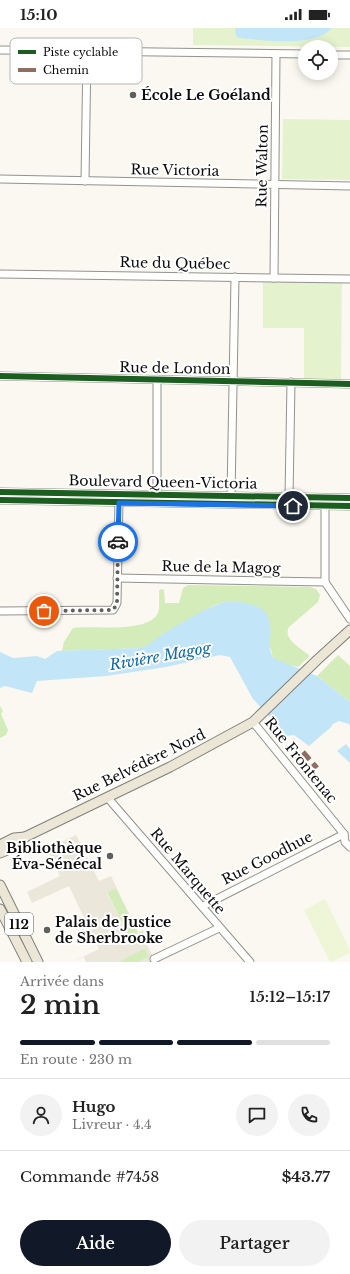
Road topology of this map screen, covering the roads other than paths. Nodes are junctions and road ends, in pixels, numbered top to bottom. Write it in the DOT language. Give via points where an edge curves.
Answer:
graph roads {
  1 [pos="0,50"];
  2 [pos="10,50"];
  3 [pos="142,52"];
  4 [pos="276,54"];
  5 [pos="298,54"];
  6 [pos="338,55"];
  7 [pos="350,55"];
  8 [pos="86,84"];
  9 [pos="0,179"];
  10 [pos="85,181"];
  11 [pos="276,185"];
  12 [pos="350,186"];
  13 [pos="0,274"];
  14 [pos="235,277"];
  15 [pos="274,278"];
  16 [pos="350,279"];
  17 [pos="0,376"];
  18 [pos="157,379"];
  19 [pos="233,381"];
  20 [pos="291,382"];
  21 [pos="350,384"];
  22 [pos="0,492"];
  23 [pos="119,494"];
  24 [pos="157,494"];
  25 [pos="231,496"];
  26 [pos="289,497"];
  27 [pos="350,498"];
  28 [pos="0,500"];
  29 [pos="119,503"];
  30 [pos="325,506"];
  31 [pos="350,506"];
  32 [pos="117,578"];
  33 [pos="325,582"];
  34 [pos="0,611"];
  35 [pos="350,619"];
  36 [pos="350,630"];
  37 [pos="253,722"];
  38 [pos="107,797"];
  39 [pos="347,835"];
  40 [pos="25,837"];
  41 [pos="0,845"];
  42 [pos="350,847"];
  43 [pos="0,854"];
  44 [pos="0,885"];
  45 [pos="203,906"];
  46 [pos="0,909"];
  47 [pos="219,928"];
  48 [pos="154,958"];
  49 [pos="27,962"];
  50 [pos="38,962"];
  51 [pos="250,962"];
  1 -- 2 [label="street"];
  3 -- 4 [label="street"];
  4 -- 5 [label="street"];
  4 -- 11 [label="street, Rue Walton"];
  6 -- 7 [label="street"];
  8 -- 10 [label="street"];
  9 -- 10 [label="street, Rue Victoria"];
  10 -- 11 [label="street, Rue Victoria"];
  11 -- 12 [label="street, Rue Victoria"];
  11 -- 15 [label="street, Rue Walton"];
  13 -- 14 [label="street, Rue du Québec"];
  14 -- 15 [label="street, Rue du Québec"];
  14 -- 19 [label="street"];
  15 -- 16 [label="street, Rue du Québec"];
  17 -- 18 [label="street, Rue de London"];
  18 -- 19 [label="street, Rue de London"];
  18 -- 24 [label="street"];
  19 -- 20 [label="street, Rue de London"];
  19 -- 25 [label="street"];
  20 -- 21 [label="street, Rue de London"];
  20 -- 26 [label="street"];
  22 -- 23 [label="street, Boulevard Queen-Victoria"];
  23 -- 24 [label="street, Boulevard Queen-Victoria"];
  23 -- 29 [label="street"];
  24 -- 25 [label="street, Boulevard Queen-Victoria"];
  25 -- 26 [label="street, Boulevard Queen-Victoria"];
  26 -- 27 [label="street, Boulevard Queen-Victoria"];
  28 -- 29 [label="street, Boulevard Queen-Victoria"];
  29 -- 30 [label="street, Boulevard Queen-Victoria"];
  29 -- 32 [label="street"];
  30 -- 31 [label="street, Boulevard Queen-Victoria"];
  30 -- 33 [label="street"];
  32 -- 33 [label="street, Rue de la Magog"];
  32 -- 34 [label="street" via="117,604 113,610"];
  33 -- 35 [label="street"];
  36 -- 37 [label="main road, Rue Belvédère Nord"];
  37 -- 38 [label="main road, Rue Belvédère Nord"];
  37 -- 39 [label="street, Rue Frontenac"];
  38 -- 40 [label="main road, Rue Belvédère Nord"];
  38 -- 45 [label="street, Rue Marquette"];
  39 -- 42 [label="street, Rue Frontenac" via="345,842"];
  39 -- 45 [label="street, Rue Goodhue"];
  40 -- 41 [label="main road, Rue Belvédère Nord" via="14,838"];
  40 -- 43 [label="main road, Rue Belvédère Nord" via="17,846"];
  44 -- 50 [label="main road, 112"];
  45 -- 47 [label="street, Rue Marquette"];
  46 -- 49 [label="main road, 112"];
  47 -- 48 [label="street"];
  47 -- 51 [label="street, Rue Marquette"];
}
